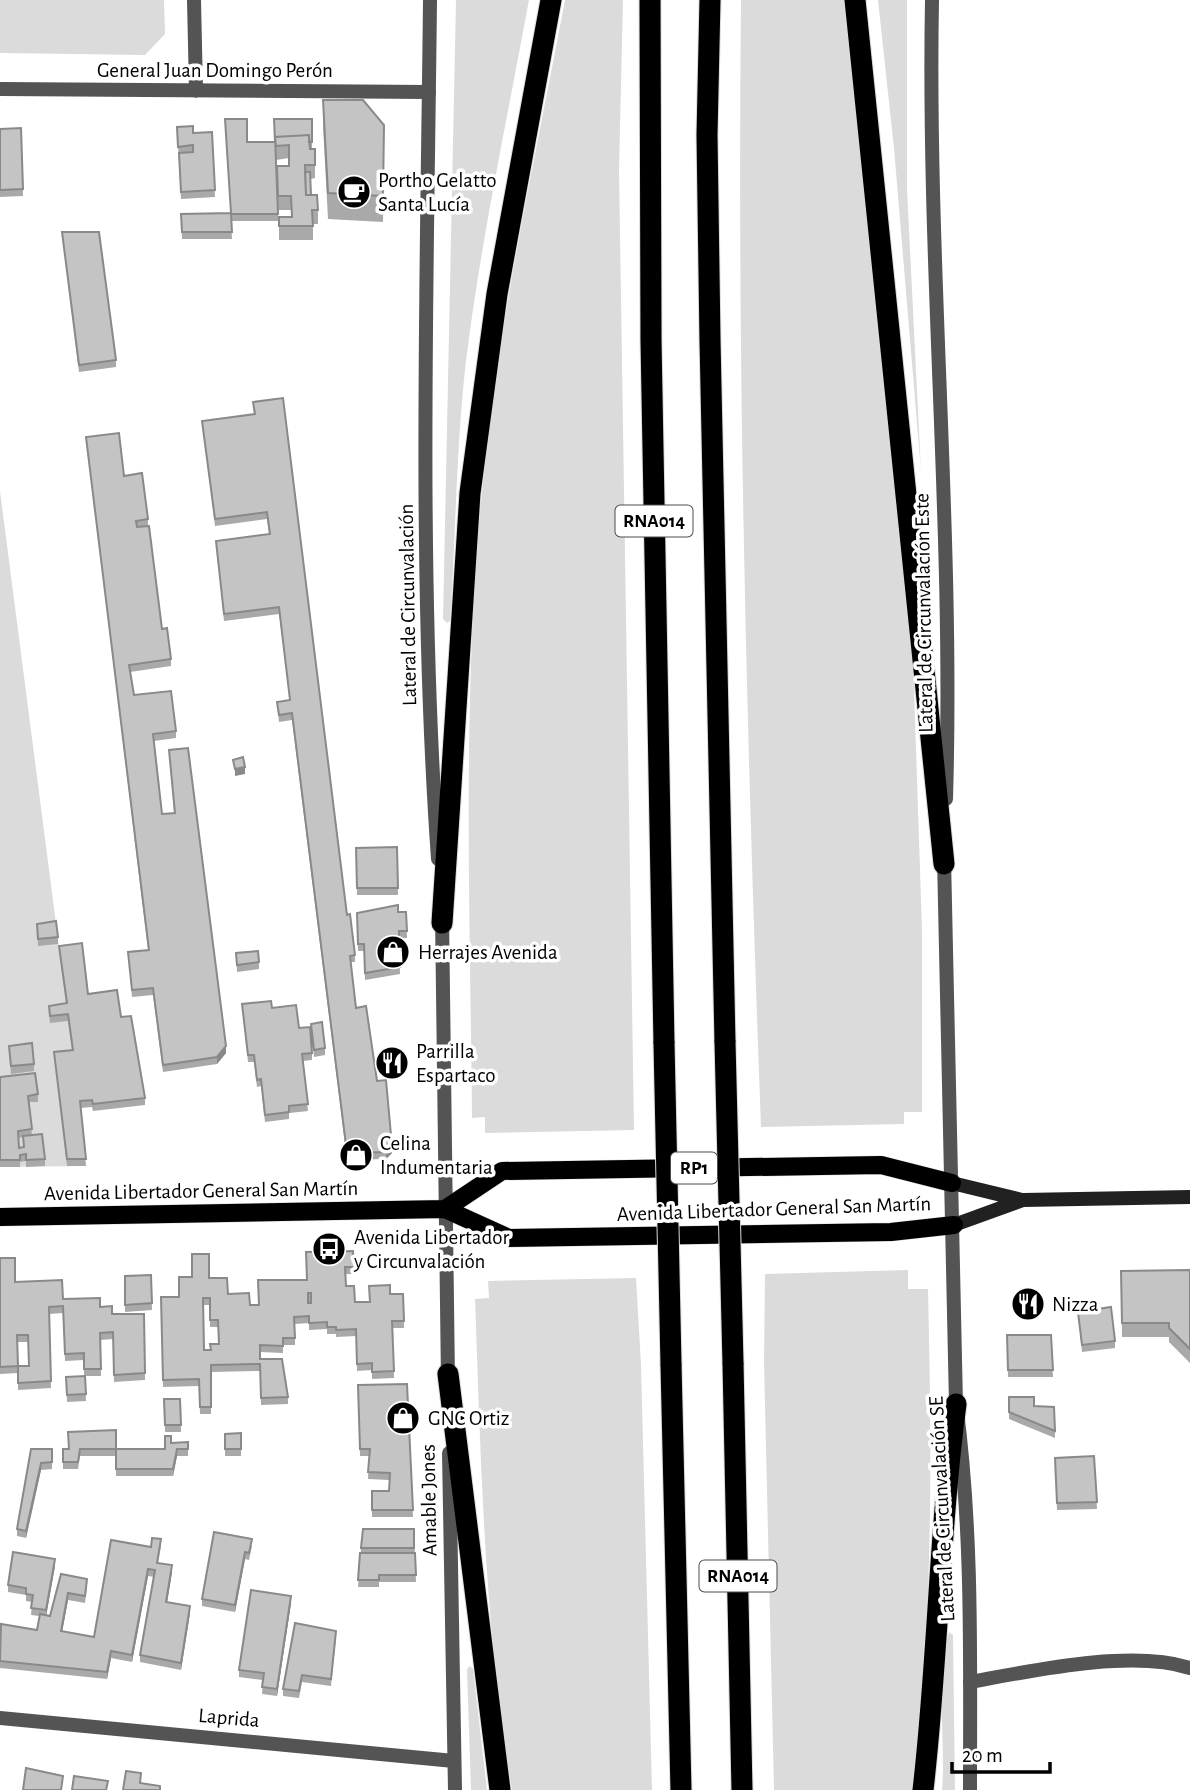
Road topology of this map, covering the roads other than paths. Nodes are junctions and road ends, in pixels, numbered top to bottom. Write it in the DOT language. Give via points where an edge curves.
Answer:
graph roads {
  1 [pos="194,0"];
  2 [pos="430,0"];
  3 [pos="551,0"];
  4 [pos="650,0"];
  5 [pos="710,0"];
  6 [pos="855,0"];
  7 [pos="932,0"];
  8 [pos="0,89"];
  9 [pos="196,91"];
  10 [pos="429,92"];
  11 [pos="944,864"];
  12 [pos="442,923"];
  13 [pos="952,1183"];
  14 [pos="1190,1197"];
  15 [pos="1023,1200"];
  16 [pos="445,1209"];
  17 [pos="0,1217"];
  18 [pos="954,1225"];
  19 [pos="448,1374"];
  20 [pos="956,1404"];
  21 [pos="1190,1668"];
  22 [pos="970,1682"];
  23 [pos="0,1718"];
  24 [pos="454,1761"];
  25 [pos="455,1790"];
  26 [pos="500,1790"];
  27 [pos="681,1790"];
  28 [pos="742,1790"];
  29 [pos="923,1790"];
  30 [pos="970,1790"];
  1 -- 9 [label="street"];
  2 -- 10 [label="street, Lateral de Circunvalación"];
  3 -- 12 [label="highway" via="479,417 461,592"];
  4 -- 27 [label="highway, RNA014, bridge" via="651,354"];
  5 -- 28 [label="highway, RNA014, bridge" via="709,244"];
  6 -- 11 [label="highway"];
  7 -- 11 [label="street, Lateral de Circunvalación Este" via="932,210 948,698"];
  8 -- 9 [label="street, General Juan Domingo Perón"];
  9 -- 10 [label="street, General Juan Domingo Perón"];
  10 -- 12 [label="street, Lateral de Circunvalación" via="426,444 432,768"];
  11 -- 13 [label="street, Lateral de Circunvalación Este"];
  12 -- 16 [label="street, Lateral de Circunvalación"];
  13 -- 15 [label="main road, RP1"];
  13 -- 16 [label="main road, Avenida Libertador General San Martín / RP1" via="881,1164 502,1171"];
  13 -- 18 [label="street, Lateral de Circunvalación Este"];
  14 -- 15 [label="main road, Avenida Libertador General San Martín / RP1"];
  15 -- 18 [label="main road, Avenida Libertador General San Martín / RP1"];
  16 -- 17 [label="main road, Avenida Libertador General San Martín"];
  16 -- 18 [label="main road, Avenida Libertador General San Martín / RP1" via="509,1238 891,1232"];
  16 -- 19 [label="street, Amable Jones"];
  18 -- 20 [label="street, Lateral de Circunvalación SE"];
  19 -- 24 [label="street, Amable Jones"];
  19 -- 26 [label="highway"];
  20 -- 22 [label="street, Lateral de Circunvalación SE" via="964,1465"];
  20 -- 29 [label="highway" via="944,1493 932,1717"];
  21 -- 22 [label="street" via="1120,1662 1073,1664"];
  22 -- 30 [label="street, Lateral de Circunvalación SE"];
  23 -- 24 [label="street, Laprida"];
  24 -- 25 [label="street, Amable Jones"];
}
